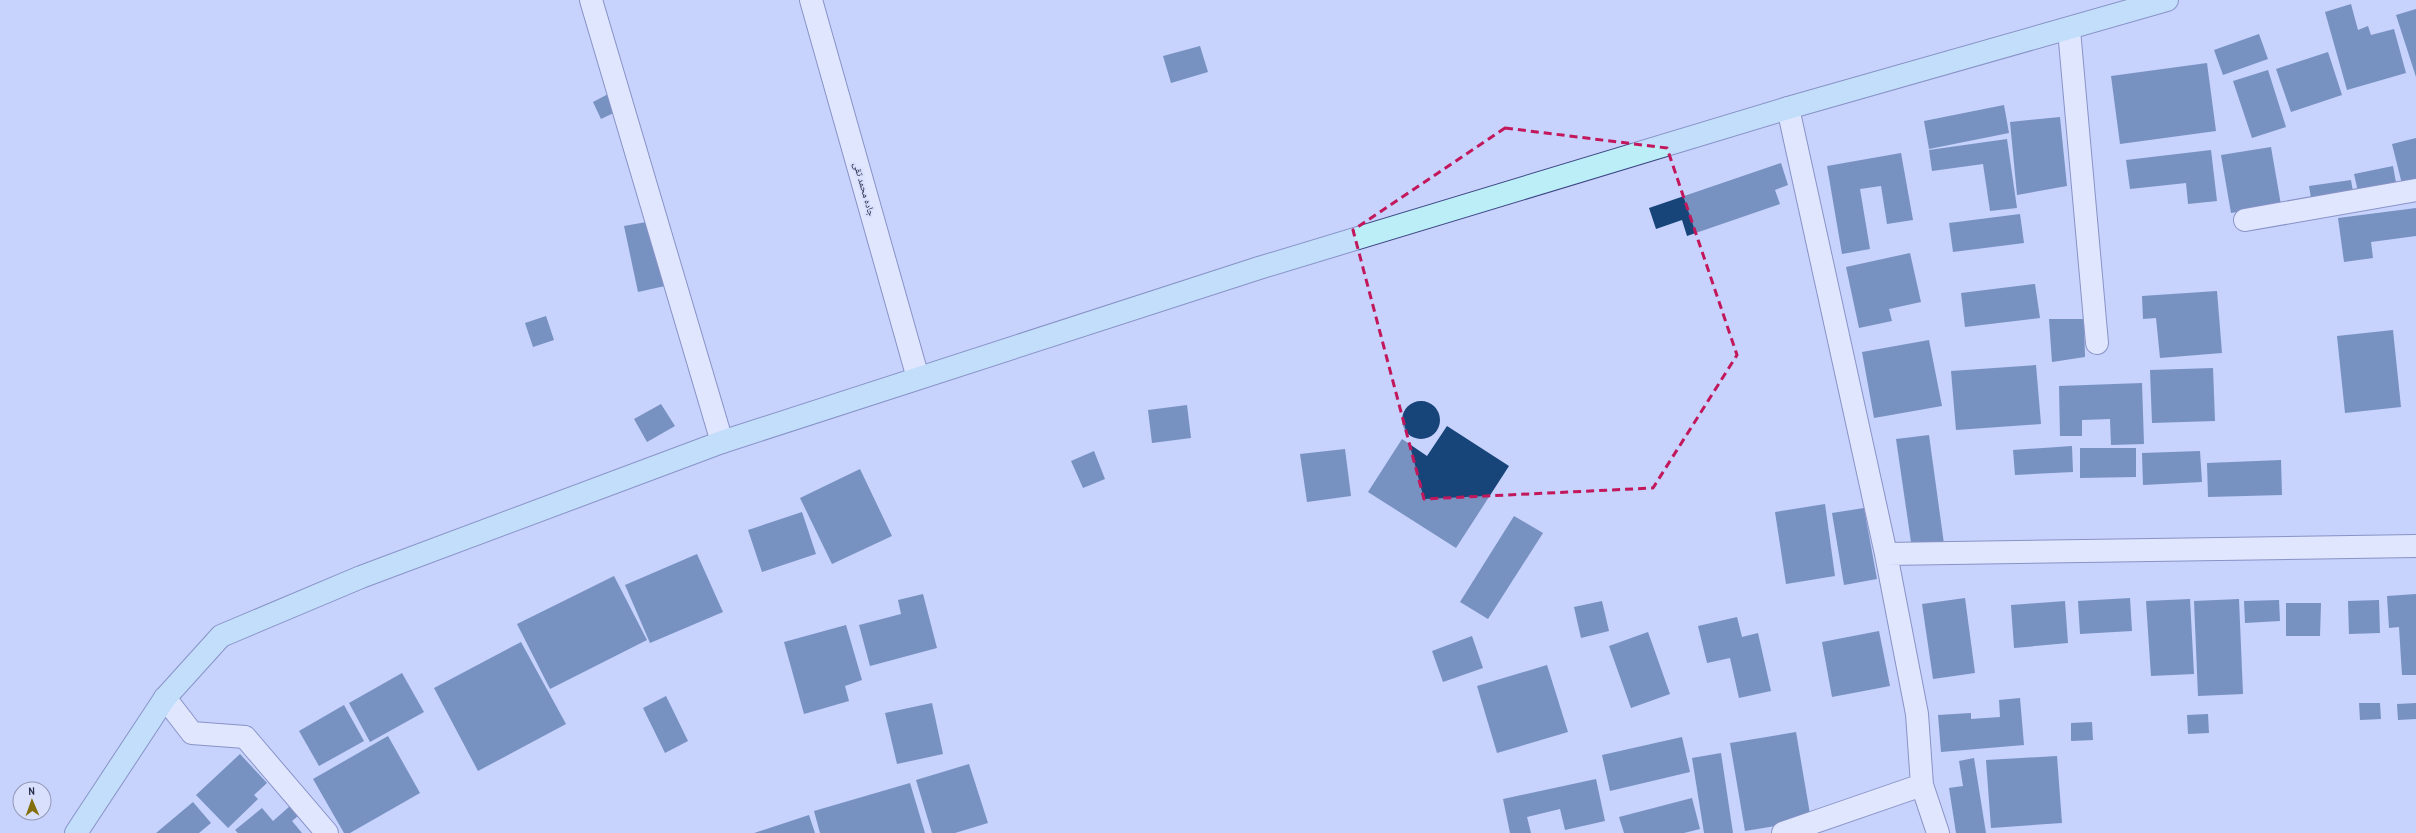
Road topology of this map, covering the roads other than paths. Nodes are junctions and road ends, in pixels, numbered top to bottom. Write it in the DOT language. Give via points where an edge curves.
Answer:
graph roads {
  1 [pos="591,0"];
  2 [pos="812,0"];
  3 [pos="2167,0"];
  4 [pos="2069,30"];
  5 [pos="1788,108"];
  6 [pos="2416,190"];
  7 [pos="2245,220"];
  8 [pos="2097,343"];
  9 [pos="918,378"];
  10 [pos="722,442"];
  11 [pos="2416,546"];
  12 [pos="1886,554"];
  13 [pos="165,698"];
  14 [pos="1922,785"];
  15 [pos="76,833"];
  16 [pos="327,833"];
  17 [pos="1783,833"];
  18 [pos="1938,833"];
  1 -- 10 [label="street"];
  2 -- 9 [label="street, جاده محمد تقی"];
  3 -- 4 [label="street"];
  4 -- 5 [label="street"];
  4 -- 8 [label="street"];
  5 -- 9 [label="street" via="1259,268"];
  5 -- 12 [label="street"];
  6 -- 7 [label="street"];
  9 -- 10 [label="street"];
  10 -- 13 [label="street" via="361,577 222,636"];
  11 -- 12 [label="street"];
  12 -- 14 [label="street" via="1917,714"];
  13 -- 15 [label="street"];
  13 -- 16 [label="street" via="192,733 245,737"];
  14 -- 17 [label="street"];
  14 -- 18 [label="street"];
}
